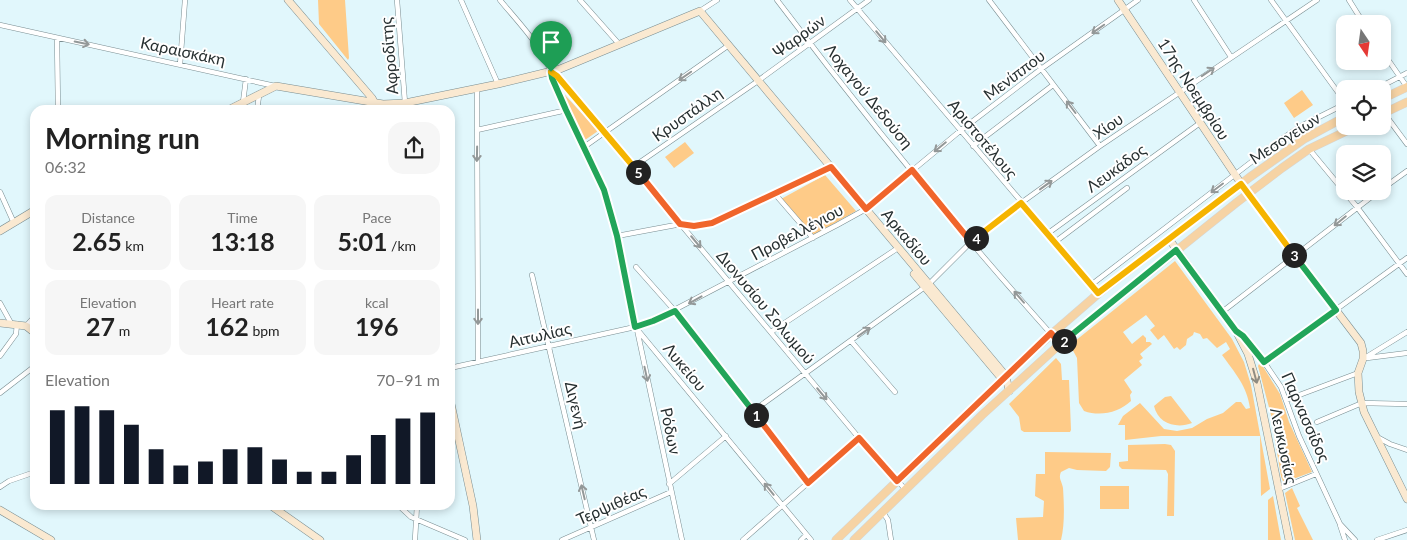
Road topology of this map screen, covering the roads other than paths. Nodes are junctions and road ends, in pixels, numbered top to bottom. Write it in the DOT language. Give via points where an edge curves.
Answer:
graph roads {
  1 [pos="185,0"];
  2 [pos="288,0"];
  3 [pos="397,0"];
  4 [pos="462,0"];
  5 [pos="500,0"];
  6 [pos="580,0"];
  7 [pos="717,0"];
  8 [pos="777,0"];
  9 [pos="850,0"];
  10 [pos="869,0"];
  11 [pos="989,0"];
  12 [pos="1118,0"];
  13 [pos="1138,0"];
  14 [pos="1194,0"];
  15 [pos="1271,0"];
  16 [pos="1317,0"];
  17 [pos="1348,0"];
  18 [pos="857,9"];
  19 [pos="1125,10"];
  20 [pos="698,12"];
  21 [pos="1358,15"];
  22 [pos="1286,21"];
  23 [pos="0,25"];
  24 [pos="56,38"];
  25 [pos="809,43"];
  26 [pos="619,44"];
  27 [pos="727,46"];
  28 [pos="1231,57"];
  29 [pos="1391,64"];
  30 [pos="180,65"];
  31 [pos="1042,69"];
  32 [pos="551,72"];
  33 [pos="1407,74"];
  34 [pos="1400,77"];
  35 [pos="246,80"];
  36 [pos="757,82"];
  37 [pos="1391,82"];
  38 [pos="498,84"];
  39 [pos="1054,84"];
  40 [pos="276,86"];
  41 [pos="1407,87"];
  42 [pos="477,88"];
  43 [pos="1336,90"];
  44 [pos="1180,91"];
  45 [pos="1391,95"];
  46 [pos="259,96"];
  47 [pos="1407,102"];
  48 [pos="243,103"];
  49 [pos="375,104"];
  50 [pos="58,105"];
  51 [pos="239,105"];
  52 [pos="258,105"];
  53 [pos="390,105"];
  54 [pos="406,105"];
  55 [pos="410,105"];
  56 [pos="1336,108"];
  57 [pos="1391,109"];
  58 [pos="566,110"];
  59 [pos="1336,122"];
  60 [pos="1200,123"];
  61 [pos="1391,123"];
  62 [pos="477,130"];
  63 [pos="960,131"];
  64 [pos="605,132"];
  65 [pos="1339,135"];
  66 [pos="1407,144"];
  67 [pos="584,146"];
  68 [pos="972,146"];
  69 [pos="1100,146"];
  70 [pos="1309,150"];
  71 [pos="633,167"];
  72 [pos="829,168"];
  73 [pos="912,170"];
  74 [pos="1407,171"];
  75 [pos="1235,175"];
  76 [pos="1391,183"];
  77 [pos="1241,184"];
  78 [pos="1127,188"];
  79 [pos="0,192"];
  80 [pos="775,194"];
  81 [pos="1248,194"];
  82 [pos="1367,200"];
  83 [pos="1021,203"];
  84 [pos="1357,207"];
  85 [pos="864,210"];
  86 [pos="30,213"];
  87 [pos="14,223"];
  88 [pos="680,224"];
  89 [pos="0,231"];
  90 [pos="1047,234"];
  91 [pos="617,236"];
  92 [pos="813,238"];
  93 [pos="1169,239"];
  94 [pos="971,242"];
  95 [pos="1055,242"];
  96 [pos="895,250"];
  97 [pos="1176,250"];
  98 [pos="1296,256"];
  99 [pos="1407,258"];
  100 [pos="1399,264"];
  101 [pos="636,267"];
  102 [pos="1407,274"];
  103 [pos="532,275"];
  104 [pos="729,281"];
  105 [pos="1091,285"];
  106 [pos="927,286"];
  107 [pos="1098,293"];
  108 [pos="0,303"];
  109 [pos="1336,310"];
  110 [pos="675,311"];
  111 [pos="1222,312"];
  112 [pos="0,322"];
  113 [pos="30,322"];
  114 [pos="14,324"];
  115 [pos="26,326"];
  116 [pos="635,327"];
  117 [pos="30,329"];
  118 [pos="1236,331"];
  119 [pos="771,332"];
  120 [pos="1407,332"];
  121 [pos="1051,333"];
  122 [pos="850,341"];
  123 [pos="1060,344"];
  124 [pos="550,345"];
  125 [pos="1407,353"];
  126 [pos="0,356"];
  127 [pos="1363,359"];
  128 [pos="478,362"];
  129 [pos="1264,362"];
  130 [pos="455,367"];
  131 [pos="30,370"];
  132 [pos="1358,372"];
  133 [pos="805,373"];
  134 [pos="1004,378"];
  135 [pos="1009,391"];
  136 [pos="895,392"];
  137 [pos="0,393"];
  138 [pos="1286,400"];
  139 [pos="1362,403"];
  140 [pos="1407,404"];
  141 [pos="752,410"];
  142 [pos="455,422"];
  143 [pos="1317,422"];
  144 [pos="726,436"];
  145 [pos="1376,436"];
  146 [pos="859,438"];
  147 [pos="1407,450"];
  148 [pos="30,474"];
  149 [pos="1316,474"];
  150 [pos="897,481"];
  151 [pos="808,483"];
  152 [pos="669,484"];
  153 [pos="0,487"];
  154 [pos="905,489"];
  155 [pos="1280,489"];
  156 [pos="671,492"];
  157 [pos="1407,499"];
  158 [pos="783,506"];
  159 [pos="0,510"];
  160 [pos="277,510"];
  161 [pos="402,510"];
  162 [pos="417,510"];
  163 [pos="882,511"];
  164 [pos="416,520"];
  165 [pos="1340,524"];
  166 [pos="591,528"];
  167 [pos="1407,530"];
  168 [pos="806,535"];
  169 [pos="51,540"];
  170 [pos="320,540"];
  171 [pos="415,540"];
  172 [pos="465,540"];
  173 [pos="478,540"];
  174 [pos="562,540"];
  175 [pos="594,540"];
  176 [pos="682,540"];
  177 [pos="743,540"];
  178 [pos="801,540"];
  179 [pos="810,540"];
  180 [pos="836,540"];
  181 [pos="854,540"];
  182 [pos="891,540"];
  183 [pos="1289,540"];
  184 [pos="1345,540"];
  185 [pos="1355,540"];
  186 [pos="1377,540"];
  1 -- 30 [label="street"];
  2 -- 49 [label="street"];
  3 -- 54 [label="street, Αφροδίτης"];
  4 -- 38 [label="street"];
  5 -- 32 [label="street" via="540,51"];
  6 -- 26 [label="street"];
  7 -- 20 [label="street"];
  8 -- 25 [label="street, Λοχαγού Δεδούση"];
  9 -- 18 [label="street, Αριστοτέλους"];
  10 -- 18 [label="street, Ψαρρών"];
  11 -- 31 [label="street"];
  12 -- 19 [label="street, 17ης Νοεμβρίου"];
  13 -- 19 [label="street, Μενίππου"];
  14 -- 28 [label="street"];
  15 -- 22 [label="street"];
  16 -- 22 [label="street, Χίου"];
  17 -- 21 [label="street"];
  18 -- 25 [label="street, Ψαρρών"];
  18 -- 63 [label="street, Αριστοτέλους, one-way"];
  19 -- 31 [label="street, Μενίππου, one-way"];
  19 -- 44 [label="street, 17ης Νοεμβρίου"];
  20 -- 26 [label="street, Καραισκάκη"];
  20 -- 27 [label="street, Αρκαδίου"];
  22 -- 28 [label="street, Χίου"];
  22 -- 43 [label="street"];
  23 -- 24 [label="street, Καραισκάκη"];
  24 -- 30 [label="street, Καραισκάκη, one-way"];
  24 -- 50 [label="street"];
  25 -- 36 [label="street, Ψαρρών"];
  25 -- 73 [label="street, Λοχαγού Δεδούση"];
  26 -- 32 [label="street, Καραισκάκη"];
  27 -- 36 [label="street, Αρκαδίου"];
  27 -- 64 [label="street, one-way"];
  44 -- 28 [label="street, Χίου, one-way"];
  29 -- 34 [label="street"];
  30 -- 35 [label="street, Καραισκάκη"];
  31 -- 39 [label="street"];
  31 -- 63 [label="street, Μενίππου"];
  32 -- 38 [label="street, Καραισκάκη"];
  32 -- 58 [label="street, Λυκείου"];
  32 -- 64 [label="street, Διονυσίου Σολωμού"];
  33 -- 34 [label="street"];
  34 -- 37 [label="street"];
  34 -- 41 [label="street"];
  35 -- 40 [label="street, Καραισκάκη"];
  35 -- 48 [label="street"];
  36 -- 71 [label="street, Κρυστάλλη"];
  36 -- 72 [label="street, Αρκαδίου"];
  38 -- 42 [label="street, Καραισκάκη"];
  39 -- 68 [label="street"];
  69 -- 39 [label="street, one-way"];
  40 -- 46 [label="street"];
  40 -- 49 [label="street, Καραισκάκη"];
  41 -- 45 [label="main road"];
  42 -- 55 [label="street, Καραισκάκη"];
  42 -- 62 [label="street"];
  44 -- 60 [label="street, 17ης Νοεμβρίου"];
  44 -- 69 [label="street, Χίου"];
  46 -- 48 [label="street"];
  46 -- 52 [label="street"];
  47 -- 57 [label="main road"];
  48 -- 51 [label="street"];
  49 -- 53 [label="street, Καραισκάκη"];
  56 -- 75 [label="street, Μεσογείων" via="1301,126"];
  58 -- 62 [label="street"];
  58 -- 67 [label="street, Λυκείου"];
  59 -- 77 [label="main road, Μεσογείων" via="1304,139"];
  60 -- 75 [label="street, 17ης Νοεμβρίου"];
  60 -- 90 [label="street, Λευκάδος"];
  61 -- 66 [label="street"];
  62 -- 128 [label="street, one-way"];
  63 -- 68 [label="street, Αριστοτέλους"];
  63 -- 73 [label="street, Μενίππου, one-way"];
  64 -- 67 [label="street"];
  64 -- 71 [label="street, Διονυσίου Σολωμού"];
  65 -- 70 [label="main road, Μεσογείων"];
  67 -- 91 [label="street, Λυκείου" via="604,190"];
  68 -- 83 [label="street, Αριστοτέλους"];
  83 -- 69 [label="street, Χίου, one-way"];
  70 -- 81 [label="main road, Μεσογείων"];
  70 -- 84 [label="street"];
  71 -- 88 [label="street, Διονυσίου Σολωμού"];
  72 -- 80 [label="street"];
  72 -- 85 [label="street, Αρκαδίου"];
  73 -- 85 [label="street, Μενίππου"];
  73 -- 94 [label="street, Λοχαγού Δεδούση"];
  74 -- 76 [label="street"];
  75 -- 77 [label="street, 17ης Νοεμβρίου"];
  75 -- 105 [label="street, Μεσογείων, one-way"];
  77 -- 81 [label="street, 17ης Νοεμβρίου"];
  77 -- 93 [label="main road, Μεσογείων"];
  78 -- 95 [label="street"];
  79 -- 87 [label="street"];
  80 -- 88 [label="street" via="712,223"];
  80 -- 92 [label="street"];
  81 -- 97 [label="main road, Μεσογείων"];
  81 -- 98 [label="street, 17ης Νοεμβρίου"];
  82 -- 84 [label="street"];
  83 -- 90 [label="street, Αριστοτέλους"];
  83 -- 94 [label="street, Χίου"];
  84 -- 98 [label="street, one-way"];
  84 -- 100 [label="street"];
  85 -- 92 [label="street, Προβελλέγιου"];
  85 -- 96 [label="street, Αρκαδίου"];
  85 -- 106 [label="street, Αρκαδίου"];
  86 -- 87 [label="street"];
  87 -- 89 [label="street"];
  88 -- 91 [label="street"];
  88 -- 104 [label="street, Διονυσίου Σολωμού, one-way"];
  90 -- 95 [label="street, Αριστοτέλους"];
  91 -- 116 [label="street, Λυκείου"];
  92 -- 104 [label="street, Προβελλέγιου"];
  93 -- 97 [label="street, Παρνασσίδος"];
  93 -- 107 [label="main road, Μεσογείων"];
  94 -- 106 [label="street, Χίου"];
  121 -- 94 [label="street, Λοχαγού Δεδούση, one-way"];
  95 -- 105 [label="street, Αριστοτέλους"];
  96 -- 106 [label="street, Αρκαδίου"];
  96 -- 119 [label="street"];
  97 -- 111 [label="street, Παρνασσίδος"];
  97 -- 123 [label="main road, Μεσογείων"];
  98 -- 109 [label="street, 17ης Νοεμβρίου"];
  98 -- 111 [label="street"];
  99 -- 100 [label="street"];
  100 -- 102 [label="street"];
  100 -- 109 [label="street"];
  101 -- 110 [label="street"];
  103 -- 124 [label="street, Διγενή"];
  104 -- 110 [label="street, Προβελλέγιου, one-way"];
  104 -- 119 [label="street, Διονυσίου Σολωμού"];
  105 -- 107 [label="street, Αριστοτέλους"];
  122 -- 106 [label="street, Χίου, one-way"];
  106 -- 134 [label="street, Αρκαδίου"];
  107 -- 121 [label="main road, Μεσογείων"];
  108 -- 114 [label="street"];
  109 -- 127 [label="street, 17ης Νοεμβρίου" via="1361,343"];
  109 -- 129 [label="street"];
  110 -- 116 [label="street, Προβελλέγιου"];
  110 -- 141 [label="street"];
  111 -- 118 [label="street, Παρνασσίδος"];
  112 -- 114 [label="street"];
  113 -- 115 [label="street"];
  114 -- 115 [label="street"];
  114 -- 126 [label="street" via="16,334"];
  115 -- 117 [label="street"];
  116 -- 124 [label="street, Αιτωλίας"];
  116 -- 144 [label="street, Λυκείου"];
  116 -- 152 [label="street, Ρόδων, one-way"];
  118 -- 129 [label="street, Παρνασσίδος"];
  118 -- 155 [label="street, Λευκωσίας, one-way" via="1253,369"];
  119 -- 133 [label="street, Διονυσίου Σολωμού"];
  120 -- 127 [label="street"];
  121 -- 123 [label="street, Λοχαγού Δεδούση"];
  121 -- 134 [label="main road, Μεσογείων"];
  122 -- 133 [label="street, Χίου"];
  122 -- 136 [label="street"];
  123 -- 135 [label="main road, Μεσογείων"];
  124 -- 128 [label="street, Αιτωλίας"];
  166 -- 124 [label="street, Διγενή, one-way"];
  125 -- 127 [label="street"];
  127 -- 132 [label="street"];
  128 -- 130 [label="street, Αιτωλίας"];
  129 -- 138 [label="street, Παρνασσίδος"];
  131 -- 137 [label="street"];
  132 -- 138 [label="street"];
  132 -- 139 [label="street"];
  133 -- 141 [label="street, Χίου"];
  133 -- 146 [label="street, Διονυσίου Σολωμού, one-way"];
  134 -- 135 [label="street, Αρκαδίου"];
  134 -- 150 [label="main road, Μεσογείων"];
  135 -- 154 [label="main road, Μεσογείων"];
  138 -- 149 [label="street, Παρνασσίδος"];
  139 -- 140 [label="street"];
  139 -- 143 [label="street"];
  139 -- 145 [label="street"];
  141 -- 151 [label="street"];
  142 -- 173 [label="street"];
  144 -- 152 [label="street"];
  158 -- 144 [label="street, Λυκείου, one-way"];
  145 -- 147 [label="street"];
  145 -- 157 [label="street"];
  146 -- 150 [label="street, Διονυσίου Σολωμού"];
  146 -- 151 [label="street"];
  148 -- 153 [label="street"];
  149 -- 155 [label="street"];
  149 -- 165 [label="street, Παρνασσίδος"];
  150 -- 154 [label="street, Διονυσίου Σολωμού"];
  150 -- 180 [label="main road, Μεσογείων"];
  151 -- 158 [label="street"];
  152 -- 156 [label="street, Ρόδων"];
  154 -- 163 [label="main road, Μεσογείων"];
  155 -- 183 [label="street, Λευκωσίας"];
  156 -- 166 [label="street, Τερψιθέας"];
  156 -- 176 [label="street, Ρόδων"];
  158 -- 168 [label="street, Λυκείου"];
  158 -- 177 [label="street"];
  159 -- 169 [label="street"];
  160 -- 170 [label="street"];
  161 -- 164 [label="street"];
  162 -- 164 [label="street"];
  163 -- 181 [label="main road, Μεσογείων"];
  163 -- 182 [label="street" via="888,520"];
  164 -- 171 [label="street"];
  164 -- 172 [label="street"];
  165 -- 184 [label="street"];
  165 -- 185 [label="street, Παρνασσίδος"];
  166 -- 174 [label="street, Τερψιθέας"];
  166 -- 175 [label="street, Διγενή"];
  167 -- 186 [label="street"];
  168 -- 178 [label="street"];
  168 -- 179 [label="street, Λυκείου"];
}
